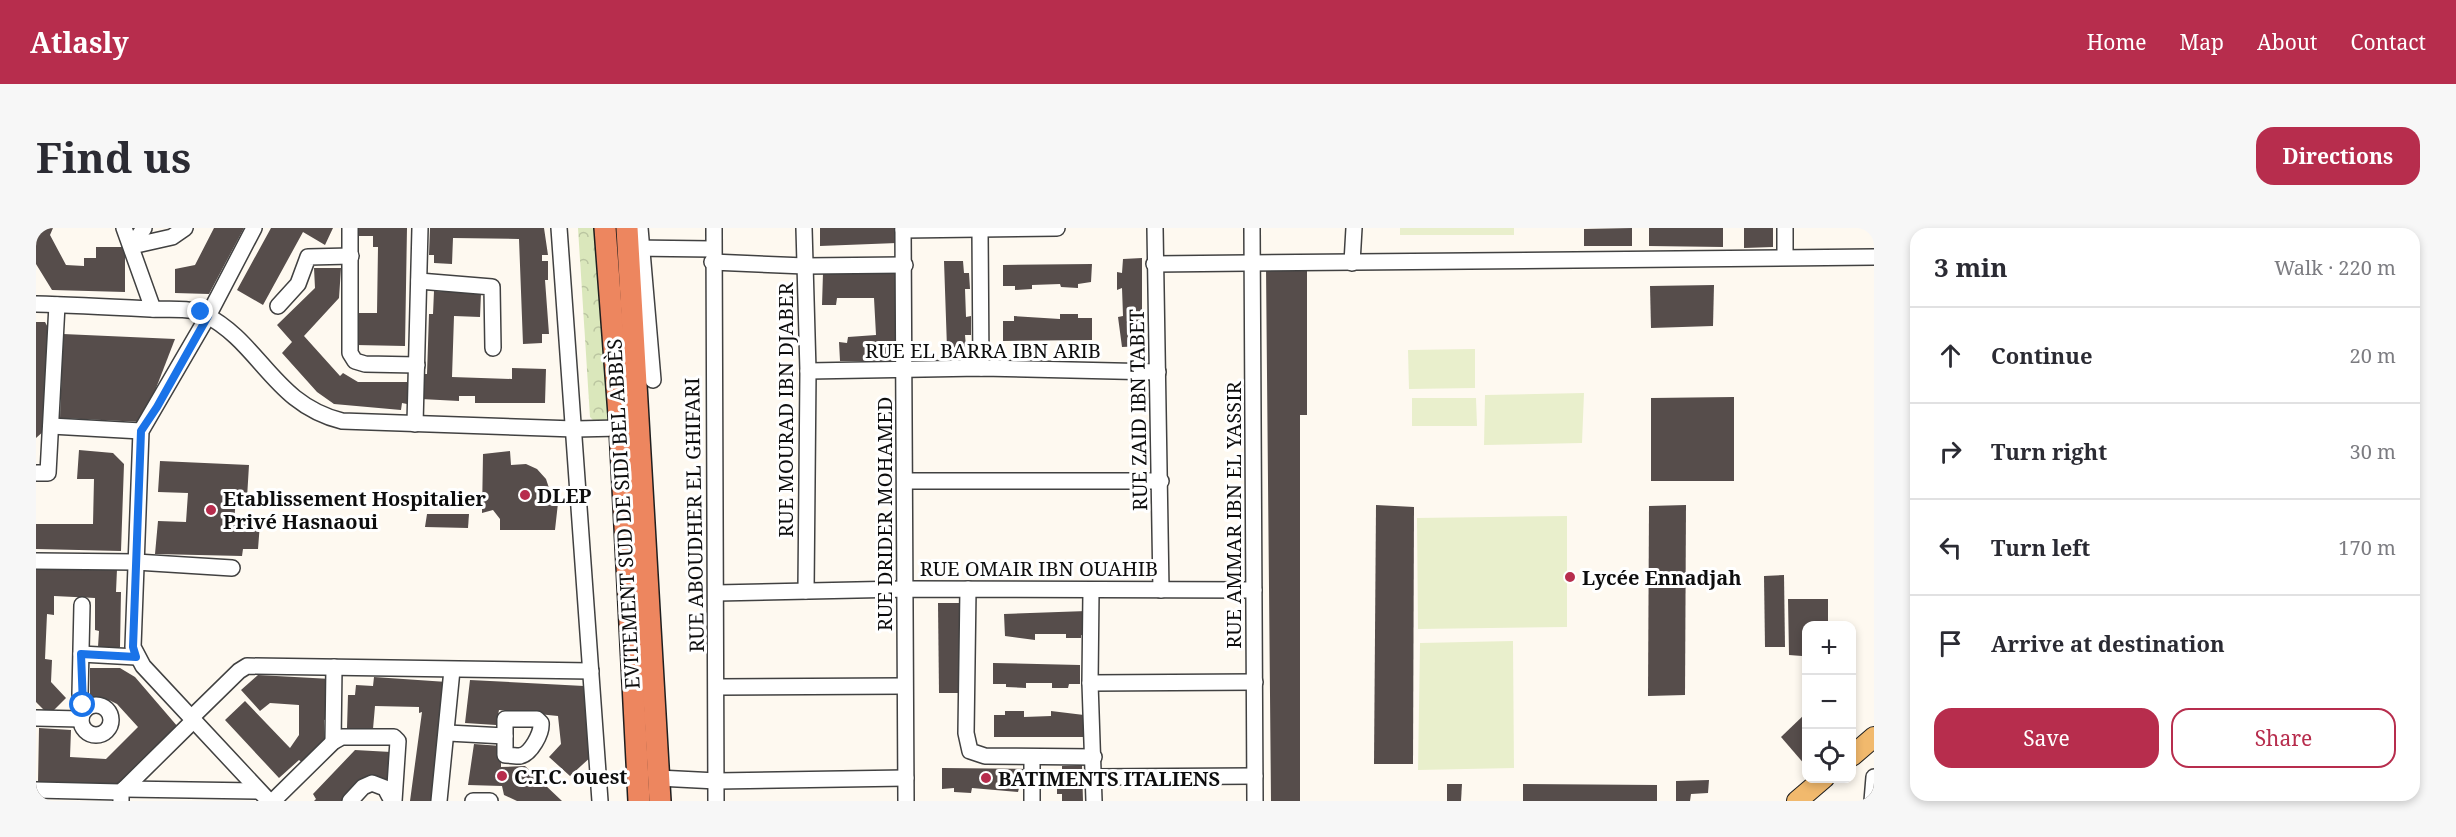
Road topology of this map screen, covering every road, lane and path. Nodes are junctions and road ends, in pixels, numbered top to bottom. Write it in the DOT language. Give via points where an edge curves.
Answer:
graph roads {
  1 [pos="124,228"];
  2 [pos="144,228"];
  3 [pos="185,228"];
  4 [pos="254,228"];
  5 [pos="350,228"];
  6 [pos="420,228"];
  7 [pos="559,228"];
  8 [pos="605,228"];
  9 [pos="640,228"];
  10 [pos="714,228"];
  11 [pos="804,228"];
  12 [pos="1057,228"];
  13 [pos="1155,228"];
  14 [pos="1252,228"];
  15 [pos="1354,228"];
  16 [pos="1785,228"];
  17 [pos="903,229"];
  18 [pos="980,230"];
  19 [pos="632,242"];
  20 [pos="132,246"];
  21 [pos="351,256"];
  22 [pos="712,256"];
  23 [pos="1785,256"];
  24 [pos="1874,257"];
  25 [pos="1254,262"];
  26 [pos="1352,262"];
  27 [pos="1154,264"];
  28 [pos="905,265"];
  29 [pos="805,266"];
  30 [pos="419,281"];
  31 [pos="36,304"];
  32 [pos="57,305"];
  33 [pos="278,306"];
  34 [pos="153,309"];
  35 [pos="208,316"];
  36 [pos="493,348"];
  37 [pos="417,365"];
  38 [pos="981,368"];
  39 [pos="808,371"];
  40 [pos="906,372"];
  41 [pos="1158,372"];
  42 [pos="653,380"];
  43 [pos="415,424"];
  44 [pos="51,426"];
  45 [pos="620,428"];
  46 [pos="575,429"];
  47 [pos="141,431"];
  48 [pos="36,473"];
  49 [pos="905,481"];
  50 [pos="1161,481"];
  51 [pos="36,561"];
  52 [pos="136,562"];
  53 [pos="232,568"];
  54 [pos="904,589"];
  55 [pos="968,589"];
  56 [pos="1161,590"];
  57 [pos="1254,590"];
  58 [pos="806,591"];
  59 [pos="1092,591"];
  60 [pos="716,593"];
  61 [pos="82,605"];
  62 [pos="81,654"];
  63 [pos="136,657"];
  64 [pos="334,667"];
  65 [pos="452,670"];
  66 [pos="591,671"];
  67 [pos="1256,682"];
  68 [pos="1090,683"];
  69 [pos="718,687"];
  70 [pos="904,687"];
  71 [pos="36,718"];
  72 [pos="192,719"];
  73 [pos="448,733"];
  74 [pos="505,736"];
  75 [pos="1874,737"];
  76 [pos="333,742"];
  77 [pos="1856,752"];
  78 [pos="1094,757"];
  79 [pos="1032,758"];
  80 [pos="1255,776"];
  81 [pos="1094,777"];
  82 [pos="1874,777"];
  83 [pos="658,778"];
  84 [pos="906,778"];
  85 [pos="717,781"];
  86 [pos="1818,783"];
  87 [pos="36,790"];
  88 [pos="122,794"];
  89 [pos="196,796"];
  90 [pos="267,798"];
  91 [pos="350,801"];
  92 [pos="393,801"];
  93 [pos="439,801"];
  94 [pos="473,801"];
  95 [pos="490,801"];
  96 [pos="600,801"];
  97 [pos="639,801"];
  98 [pos="660,801"];
  99 [pos="717,801"];
  100 [pos="906,801"];
  101 [pos="1032,801"];
  102 [pos="1094,801"];
  103 [pos="1255,801"];
  104 [pos="1797,801"];
  105 [pos="1872,801"];
  1 -- 20 [label="street"];
  2 -- 20 [label="street"];
  3 -- 20 [label="street" via="172,237"];
  4 -- 35 [label="street"];
  5 -- 21 [label="street"];
  6 -- 30 [label="street"];
  7 -- 46 [label="street"];
  8 -- 45 [label="highway, EVITEMENT SUD DE SIDI BEL ABBÈS"];
  9 -- 19 [label="street"];
  10 -- 22 [label="street, RUE ABOUDHER EL GHIFARI"];
  11 -- 29 [label="street, RUE MOURAD IBN DJABER"];
  12 -- 18 [label="street"];
  13 -- 27 [label="street, RUE ZAID IBN TABET"];
  14 -- 25 [label="street, RUE AMMAR IBN EL YASSIR"];
  15 -- 26 [label="street"];
  16 -- 23 [label="street"];
  17 -- 18 [label="street"];
  17 -- 28 [label="street, RUE DRIDER MOHAMED"];
  18 -- 38 [label="street"];
  19 -- 22 [label="street"];
  19 -- 42 [label="street"];
  19 -- 83 [label="highway, EVITEMENT SUD DE SIDI BEL ABBÈS"];
  20 -- 34 [label="street"];
  21 -- 33 [label="street" via="308,257 298,284"];
  21 -- 37 [label="street" via="350,353 354,361"];
  22 -- 29 [label="street"];
  22 -- 60 [label="street, RUE ABOUDHER EL GHIFARI"];
  23 -- 24 [label="street"];
  23 -- 26 [label="street"];
  25 -- 26 [label="street"];
  25 -- 27 [label="street"];
  25 -- 57 [label="street, RUE AMMAR IBN EL YASSIR"];
  27 -- 41 [label="street, RUE ZAID IBN TABET"];
  28 -- 29 [label="street"];
  28 -- 40 [label="street, RUE DRIDER MOHAMED"];
  29 -- 39 [label="street, RUE MOURAD IBN DJABER"];
  30 -- 36 [label="street" via="492,287"];
  30 -- 37 [label="street"];
  31 -- 32 [label="street"];
  32 -- 34 [label="street"];
  32 -- 44 [label="street"];
  34 -- 35 [label="street"];
  35 -- 43 [label="street" via="236,337 280,387 321,416 364,424"];
  35 -- 47 [label="street"];
  37 -- 43 [label="street"];
  38 -- 40 [label="street, RUE EL BARRA IBN ARIB"];
  38 -- 41 [label="street, RUE EL BARRA IBN ARIB"];
  39 -- 40 [label="street, RUE EL BARRA IBN ARIB"];
  39 -- 58 [label="street, RUE MOURAD IBN DJABER"];
  40 -- 49 [label="street, RUE DRIDER MOHAMED"];
  41 -- 50 [label="street, RUE ZAID IBN TABET"];
  43 -- 46 [label="street"];
  44 -- 47 [label="street"];
  44 -- 48 [label="street" via="48,472"];
  45 -- 46 [label="street"];
  45 -- 97 [label="highway, EVITEMENT SUD DE SIDI BEL ABBÈS"];
  46 -- 66 [label="street"];
  47 -- 52 [label="street"];
  49 -- 50 [label="street"];
  49 -- 54 [label="street, RUE DRIDER MOHAMED"];
  50 -- 56 [label="street, RUE ZAID IBN TABET"];
  51 -- 52 [label="street"];
  52 -- 53 [label="street"];
  52 -- 63 [label="street"];
  54 -- 55 [label="street, RUE OMAIR IBN OUAHIB"];
  54 -- 58 [label="street, RUE OMAIR IBN OUAHIB"];
  54 -- 70 [label="street, RUE DRIDER MOHAMED"];
  55 -- 59 [label="street, RUE OMAIR IBN OUAHIB"];
  55 -- 79 [label="street" via="968,748 979,756"];
  56 -- 57 [label="street, RUE OMAIR IBN OUAHIB"];
  56 -- 59 [label="street, RUE OMAIR IBN OUAHIB"];
  57 -- 67 [label="street, RUE AMMAR IBN EL YASSIR"];
  58 -- 60 [label="street, RUE OMAIR IBN OUAHIB"];
  59 -- 68 [label="street"];
  60 -- 69 [label="street, RUE ABOUDHER EL GHIFARI"];
  61 -- 62 [label="street"];
  62 -- 63 [label="street"];
  62 -- 71 [label="street" via="83,714"];
  63 -- 72 [label="street"];
  64 -- 65 [label="street"];
  64 -- 72 [label="street" via="247,666"];
  64 -- 76 [label="street"];
  65 -- 66 [label="street"];
  65 -- 73 [label="street"];
  66 -- 96 [label="street"];
  67 -- 68 [label="street"];
  67 -- 80 [label="street, RUE AMMAR IBN EL YASSIR"];
  68 -- 78 [label="street"];
  69 -- 70 [label="street"];
  69 -- 85 [label="street, RUE ABOUDHER EL GHIFARI"];
  70 -- 84 [label="street, RUE DRIDER MOHAMED"];
  72 -- 88 [label="street"];
  72 -- 90 [label="street"];
  73 -- 74 [label="street"];
  73 -- 93 [label="street"];
  75 -- 77 [label="main road"];
  76 -- 90 [label="street"];
  76 -- 92 [label="street" via="342,737 397,738"];
  78 -- 79 [label="street"];
  78 -- 81 [label="street"];
  79 -- 101 [label="street"];
  80 -- 81 [label="street"];
  80 -- 103 [label="street, RUE AMMAR IBN EL YASSIR"];
  81 -- 102 [label="street"];
  82 -- 105 [label="street"];
  83 -- 85 [label="street"];
  83 -- 98 [label="highway, EVITEMENT SUD DE SIDI BEL ABBÈS"];
  84 -- 85 [label="street"];
  84 -- 100 [label="street, RUE DRIDER MOHAMED"];
  85 -- 99 [label="street, RUE ABOUDHER EL GHIFARI"];
  86 -- 104 [label="main road"];
  87 -- 88 [label="street"];
  88 -- 89 [label="street"];
  89 -- 90 [label="street"];
  91 -- 92 [label="street" via="372,783 385,788"];
  94 -- 95 [label="street"];
}
